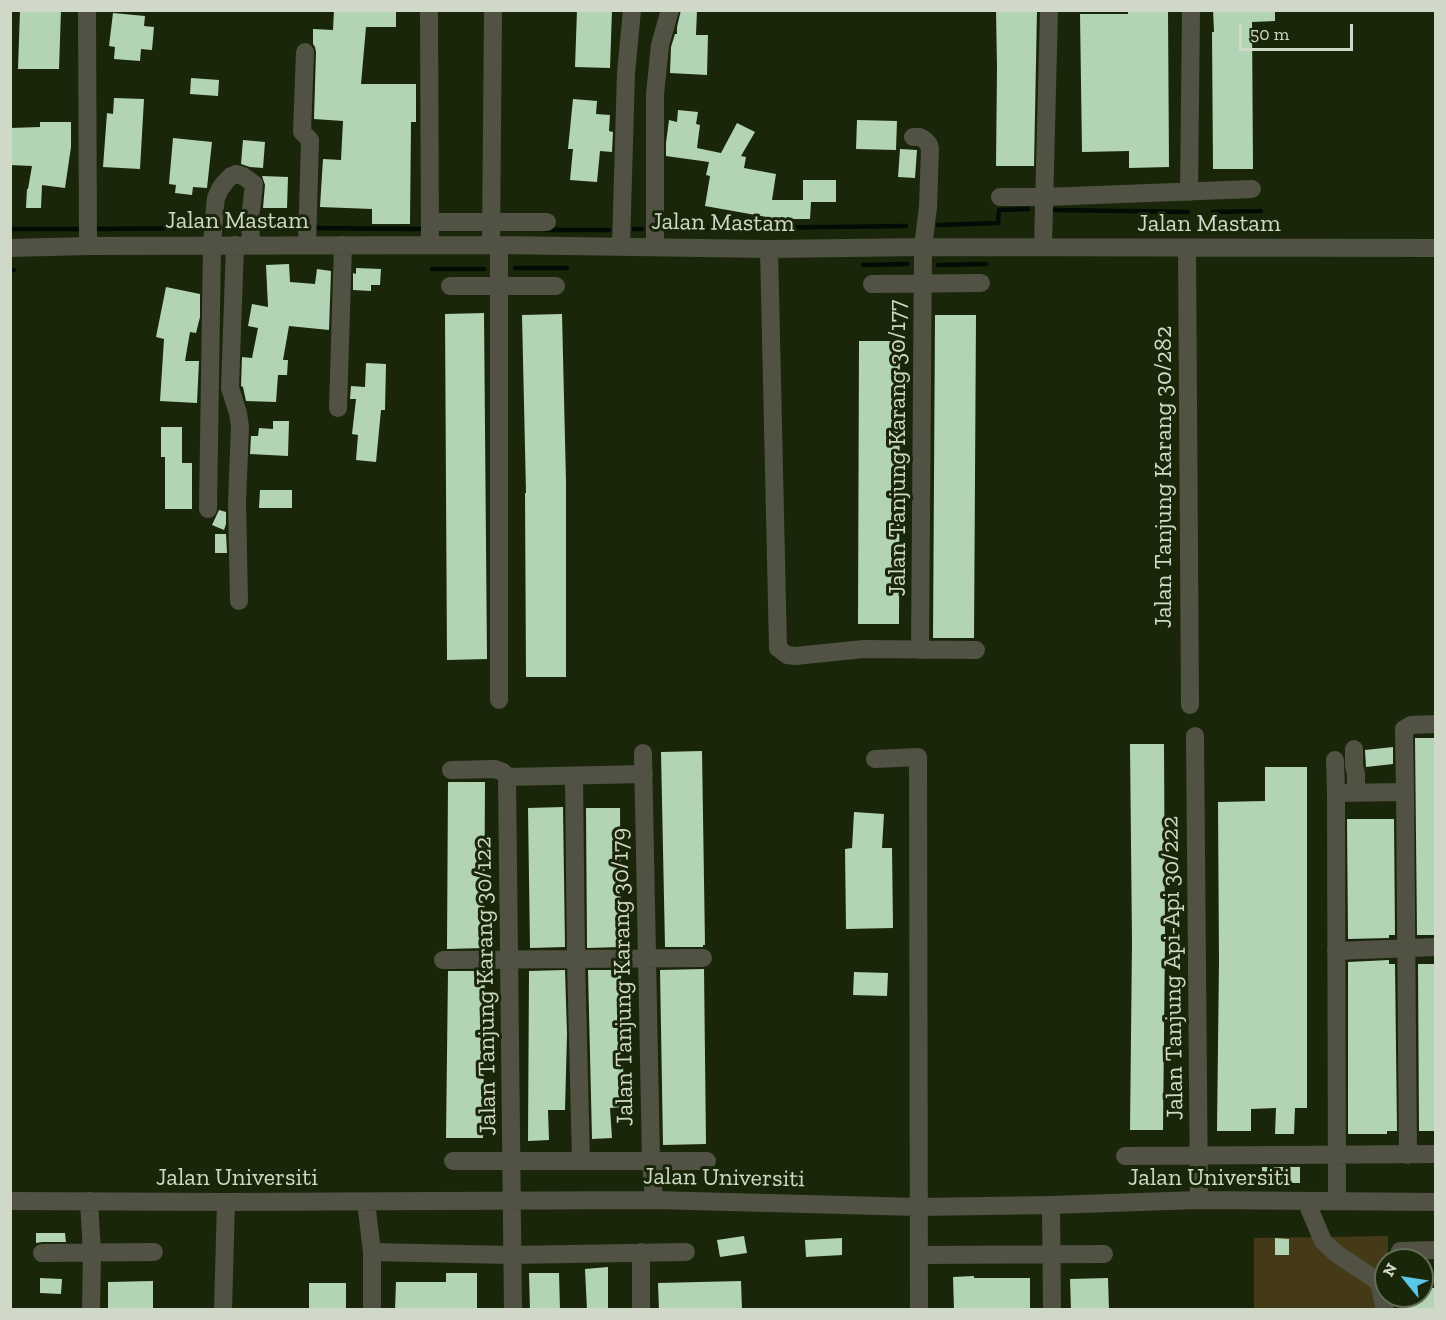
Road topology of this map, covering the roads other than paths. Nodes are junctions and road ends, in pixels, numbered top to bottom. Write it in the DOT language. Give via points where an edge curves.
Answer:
graph roads {
  1 [pos="87,10"];
  2 [pos="429,10"];
  3 [pos="493,10"];
  4 [pos="632,10"];
  5 [pos="670,10"];
  6 [pos="1049,10"];
  7 [pos="1191,10"];
  8 [pos="305,52"];
  9 [pos="913,137"];
  10 [pos="1252,189"];
  11 [pos="1190,192"];
  12 [pos="1000,197"];
  13 [pos="1045,197"];
  14 [pos="433,220"];
  15 [pos="491,222"];
  16 [pos="547,222"];
  17 [pos="213,233"];
  18 [pos="308,233"];
  19 [pos="247,236"];
  20 [pos="89,242"];
  21 [pos="429,243"];
  22 [pos="343,245"];
  23 [pos="495,245"];
  24 [pos="621,246"];
  25 [pos="655,246"];
  26 [pos="923,247"];
  27 [pos="1043,247"];
  28 [pos="10,248"];
  29 [pos="1187,248"];
  30 [pos="1436,248"];
  31 [pos="769,249"];
  32 [pos="981,283"];
  33 [pos="872,284"];
  34 [pos="923,284"];
  35 [pos="450,286"];
  36 [pos="499,286"];
  37 [pos="556,286"];
  38 [pos="339,408"];
  39 [pos="208,509"];
  40 [pos="239,601"];
  41 [pos="920,650"];
  42 [pos="976,650"];
  43 [pos="499,700"];
  44 [pos="1190,705"];
  45 [pos="1436,724"];
  46 [pos="1195,736"];
  47 [pos="1354,749"];
  48 [pos="643,753"];
  49 [pos="875,759"];
  50 [pos="1335,760"];
  51 [pos="450,770"];
  52 [pos="505,774"];
  53 [pos="644,774"];
  54 [pos="574,776"];
  55 [pos="1405,792"];
  56 [pos="1356,793"];
  57 [pos="1336,794"];
  58 [pos="1406,947"];
  59 [pos="1436,947"];
  60 [pos="1336,951"];
  61 [pos="647,958"];
  62 [pos="703,958"];
  63 [pos="576,959"];
  64 [pos="443,960"];
  65 [pos="509,960"];
  66 [pos="1436,1154"];
  67 [pos="1336,1155"];
  68 [pos="1408,1155"];
  69 [pos="1125,1156"];
  70 [pos="1199,1156"];
  71 [pos="651,1160"];
  72 [pos="453,1161"];
  73 [pos="581,1161"];
  74 [pos="707,1161"];
  75 [pos="512,1162"];
  76 [pos="654,1200"];
  77 [pos="1199,1200"];
  78 [pos="10,1201"];
  79 [pos="89,1201"];
  80 [pos="1306,1201"];
  81 [pos="1337,1201"];
  82 [pos="226,1202"];
  83 [pos="366,1202"];
  84 [pos="512,1202"];
  85 [pos="1436,1202"];
  86 [pos="1052,1205"];
  87 [pos="919,1207"];
  88 [pos="92,1252"];
  89 [pos="154,1252"];
  90 [pos="372,1252"];
  91 [pos="641,1252"];
  92 [pos="686,1252"];
  93 [pos="42,1253"];
  94 [pos="1052,1254"];
  95 [pos="1104,1254"];
  96 [pos="512,1255"];
  97 [pos="919,1255"];
  98 [pos="91,1310"];
  99 [pos="223,1310"];
  100 [pos="372,1310"];
  101 [pos="513,1310"];
  102 [pos="642,1310"];
  103 [pos="919,1310"];
  104 [pos="1052,1310"];
  105 [pos="1385,1310"];
  1 -- 20 [label="street"];
  2 -- 14 [label="street"];
  3 -- 15 [label="street"];
  4 -- 24 [label="street" via="626,73"];
  5 -- 25 [label="street" via="660,45 656,94"];
  6 -- 13 [label="street"];
  7 -- 11 [label="street"];
  8 -- 18 [label="street" via="302,132 310,140"];
  9 -- 26 [label="street, Jalan Tanjung Karang 30/177" via="920,137 929,145"];
  10 -- 11 [label="street"];
  11 -- 13 [label="street"];
  12 -- 13 [label="street"];
  13 -- 27 [label="street"];
  14 -- 15 [label="street"];
  14 -- 21 [label="street"];
  15 -- 16 [label="street"];
  15 -- 23 [label="street"];
  17 -- 19 [label="street, Jalan Mastam"];
  17 -- 19 [label="street" via="216,198 225,181 236,174 254,184"];
  17 -- 20 [label="street, Jalan Mastam"];
  17 -- 39 [label="street"];
  18 -- 19 [label="street, Jalan Mastam"];
  18 -- 22 [label="street, Jalan Mastam"];
  19 -- 40 [label="street" via="230,388 240,427"];
  20 -- 28 [label="street, Jalan Mastam"];
  21 -- 22 [label="street, Jalan Mastam"];
  21 -- 23 [label="street, Jalan Mastam"];
  22 -- 38 [label="street"];
  23 -- 24 [label="street, Jalan Mastam"];
  23 -- 36 [label="street"];
  24 -- 25 [label="street, Jalan Mastam"];
  25 -- 31 [label="street, Jalan Mastam"];
  26 -- 27 [label="street, Jalan Mastam"];
  26 -- 31 [label="street, Jalan Mastam"];
  26 -- 34 [label="street, Jalan Tanjung Karang 30/177"];
  27 -- 29 [label="street, Jalan Mastam"];
  29 -- 30 [label="street, Jalan Mastam"];
  29 -- 44 [label="street, Jalan Tanjung Karang 30/282"];
  31 -- 41 [label="street" via="778,648 795,656 864,649"];
  32 -- 34 [label="street"];
  33 -- 34 [label="street"];
  34 -- 41 [label="street, Jalan Tanjung Karang 30/177"];
  35 -- 36 [label="street"];
  36 -- 37 [label="street"];
  36 -- 43 [label="street"];
  41 -- 42 [label="street"];
  45 -- 55 [label="street" via="1404,729"];
  46 -- 70 [label="street, Jalan Tanjung Api-Api 30/222"];
  47 -- 56 [label="street"];
  48 -- 53 [label="street, Jalan Tanjung Karang 30/179"];
  49 -- 87 [label="street" via="918,757"];
  50 -- 57 [label="street"];
  51 -- 52 [label="street" via="495,769"];
  52 -- 54 [label="street"];
  52 -- 65 [label="street, Jalan Tanjung Karang 30/122"];
  53 -- 54 [label="street"];
  53 -- 61 [label="street, Jalan Tanjung Karang 30/179"];
  54 -- 63 [label="street"];
  55 -- 56 [label="street"];
  55 -- 58 [label="street"];
  56 -- 57 [label="street"];
  57 -- 60 [label="street"];
  58 -- 59 [label="street"];
  58 -- 60 [label="street"];
  58 -- 68 [label="street"];
  60 -- 67 [label="street"];
  61 -- 62 [label="street"];
  61 -- 63 [label="street"];
  61 -- 71 [label="street, Jalan Tanjung Karang 30/179"];
  63 -- 65 [label="street"];
  63 -- 73 [label="street"];
  64 -- 65 [label="street"];
  65 -- 75 [label="street, Jalan Tanjung Karang 30/122"];
  66 -- 68 [label="street"];
  67 -- 68 [label="street"];
  67 -- 70 [label="street"];
  67 -- 81 [label="street"];
  69 -- 70 [label="street"];
  70 -- 77 [label="street, Jalan Tanjung Api-Api 30/222"];
  71 -- 73 [label="street"];
  71 -- 74 [label="street"];
  71 -- 76 [label="street, Jalan Tanjung Karang 30/179"];
  72 -- 75 [label="street"];
  73 -- 75 [label="street"];
  75 -- 84 [label="street, Jalan Tanjung Karang 30/122"];
  76 -- 84 [label="street, Jalan Universiti"];
  76 -- 87 [label="street, Jalan Universiti"];
  77 -- 80 [label="street, Jalan Universiti"];
  77 -- 86 [label="street, Jalan Universiti"];
  78 -- 79 [label="street, Jalan Universiti"];
  79 -- 82 [label="street, Jalan Universiti"];
  79 -- 88 [label="street"];
  80 -- 81 [label="street, Jalan Universiti"];
  80 -- 105 [label="street" via="1323,1241 1379,1282"];
  81 -- 85 [label="street, Jalan Universiti"];
  82 -- 83 [label="street, Jalan Universiti"];
  82 -- 99 [label="street"];
  83 -- 84 [label="street, Jalan Universiti"];
  83 -- 90 [label="street"];
  84 -- 96 [label="street, Jalan Tanjung Karang 30/122"];
  86 -- 87 [label="street, Jalan Universiti"];
  86 -- 94 [label="street"];
  87 -- 97 [label="street"];
  88 -- 89 [label="street"];
  88 -- 93 [label="street"];
  88 -- 98 [label="street"];
  90 -- 96 [label="street"];
  90 -- 100 [label="street"];
  91 -- 92 [label="street"];
  91 -- 96 [label="street"];
  91 -- 102 [label="street"];
  94 -- 95 [label="street"];
  94 -- 97 [label="street"];
  94 -- 104 [label="street"];
  96 -- 101 [label="street, Jalan Tanjung Karang 30/122"];
  97 -- 103 [label="street"];
}
